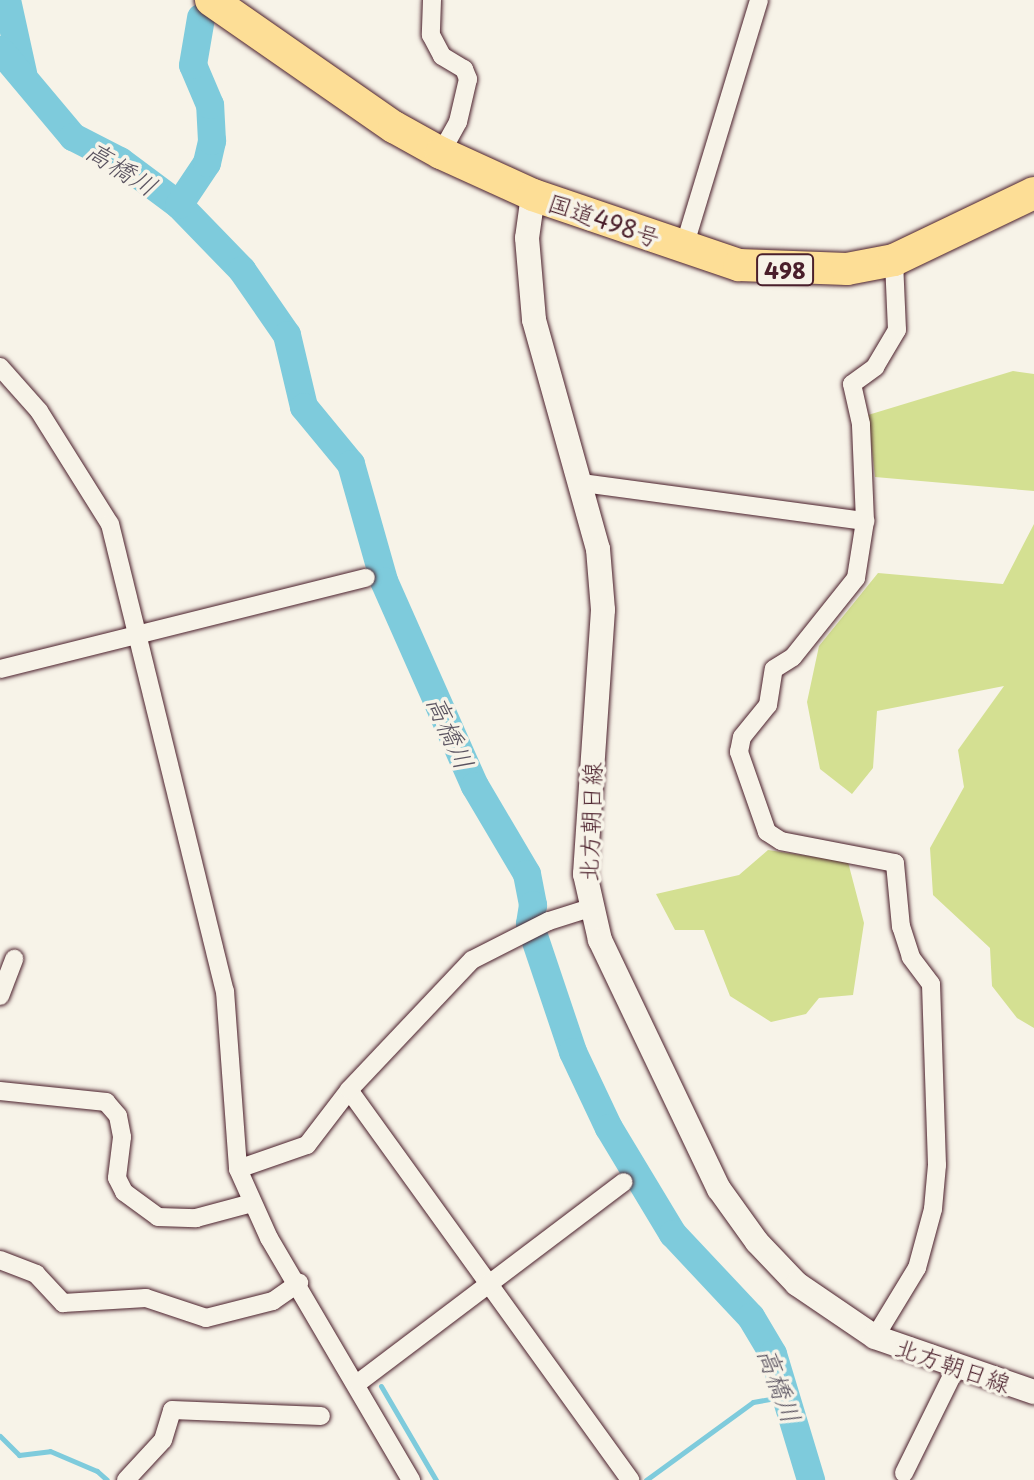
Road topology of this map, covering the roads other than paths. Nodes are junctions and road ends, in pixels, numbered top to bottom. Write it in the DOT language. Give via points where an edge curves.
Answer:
graph roads {
  1 [pos="432,0"];
  2 [pos="759,0"];
  3 [pos="218,2"];
  4 [pos="441,153"];
  5 [pos="1034,193"];
  6 [pos="533,195"];
  7 [pos="684,247"];
  8 [pos="894,260"];
  9 [pos="0,367"];
  10 [pos="583,483"];
  11 [pos="865,521"];
  12 [pos="366,578"];
  13 [pos="138,635"];
  14 [pos="0,669"];
  15 [pos="590,908"];
  16 [pos="14,959"];
  17 [pos="0,996"];
  18 [pos="349,1090"];
  19 [pos="0,1091"];
  20 [pos="238,1169"];
  21 [pos="624,1182"];
  22 [pos="252,1203"];
  23 [pos="0,1260"];
  24 [pos="299,1283"];
  25 [pos="486,1285"];
  26 [pos="875,1337"];
  27 [pos="956,1368"];
  28 [pos="358,1383"];
  29 [pos="1034,1392"];
  30 [pos="321,1416"];
  31 [pos="904,1473"];
  32 [pos="126,1480"];
  33 [pos="411,1480"];
  34 [pos="630,1480"];
  1 -- 4 [label="street" via="431,35 442,56 464,69 468,79 458,122"];
  2 -- 7 [label="street"];
  3 -- 4 [label="highway, 国道498号 / 498" via="394,127"];
  4 -- 6 [label="highway, 国道498号 / 498"];
  5 -- 8 [label="highway, 国道498号 / 498"];
  6 -- 7 [label="highway, 国道498号 / 498"];
  6 -- 10 [label="main road, 北方朝日線" via="527,238 534,320"];
  7 -- 8 [label="highway, 国道498号 / 498" via="739,265 791,270 847,269"];
  8 -- 11 [label="street" via="897,330 875,367 852,384 861,424"];
  9 -- 13 [label="street" via="39,411 110,524"];
  10 -- 11 [label="street"];
  10 -- 15 [label="main road, 北方朝日線" via="598,549 603,610 585,874"];
  11 -- 26 [label="street" via="850,592 793,657 774,669 768,705 742,737 739,752 767,832 781,841 895,863 901,927 911,957 931,984 937,1134 933,1209 917,1268"];
  12 -- 13 [label="street"];
  13 -- 14 [label="street"];
  13 -- 20 [label="street" via="225,991"];
  15 -- 18 [label="street" via="549,921 472,960"];
  15 -- 26 [label="main road, 北方朝日線" via="719,1189 757,1242 797,1284"];
  16 -- 17 [label="street"];
  18 -- 20 [label="street" via="307,1145"];
  18 -- 25 [label="street"];
  19 -- 22 [label="street" via="106,1102 118,1116 122,1137 117,1178 124,1192 158,1217 196,1218"];
  20 -- 22 [label="street"];
  21 -- 25 [label="street"];
  22 -- 24 [label="street"];
  23 -- 24 [label="street" via="36,1274 63,1303 146,1298 206,1318 273,1301"];
  24 -- 28 [label="street"];
  25 -- 28 [label="street"];
  25 -- 34 [label="street"];
  26 -- 27 [label="main road, 北方朝日線"];
  27 -- 29 [label="main road, 北方朝日線"];
  27 -- 31 [label="street"];
  28 -- 33 [label="street"];
  30 -- 32 [label="street" via="172,1410 163,1440"];
}
